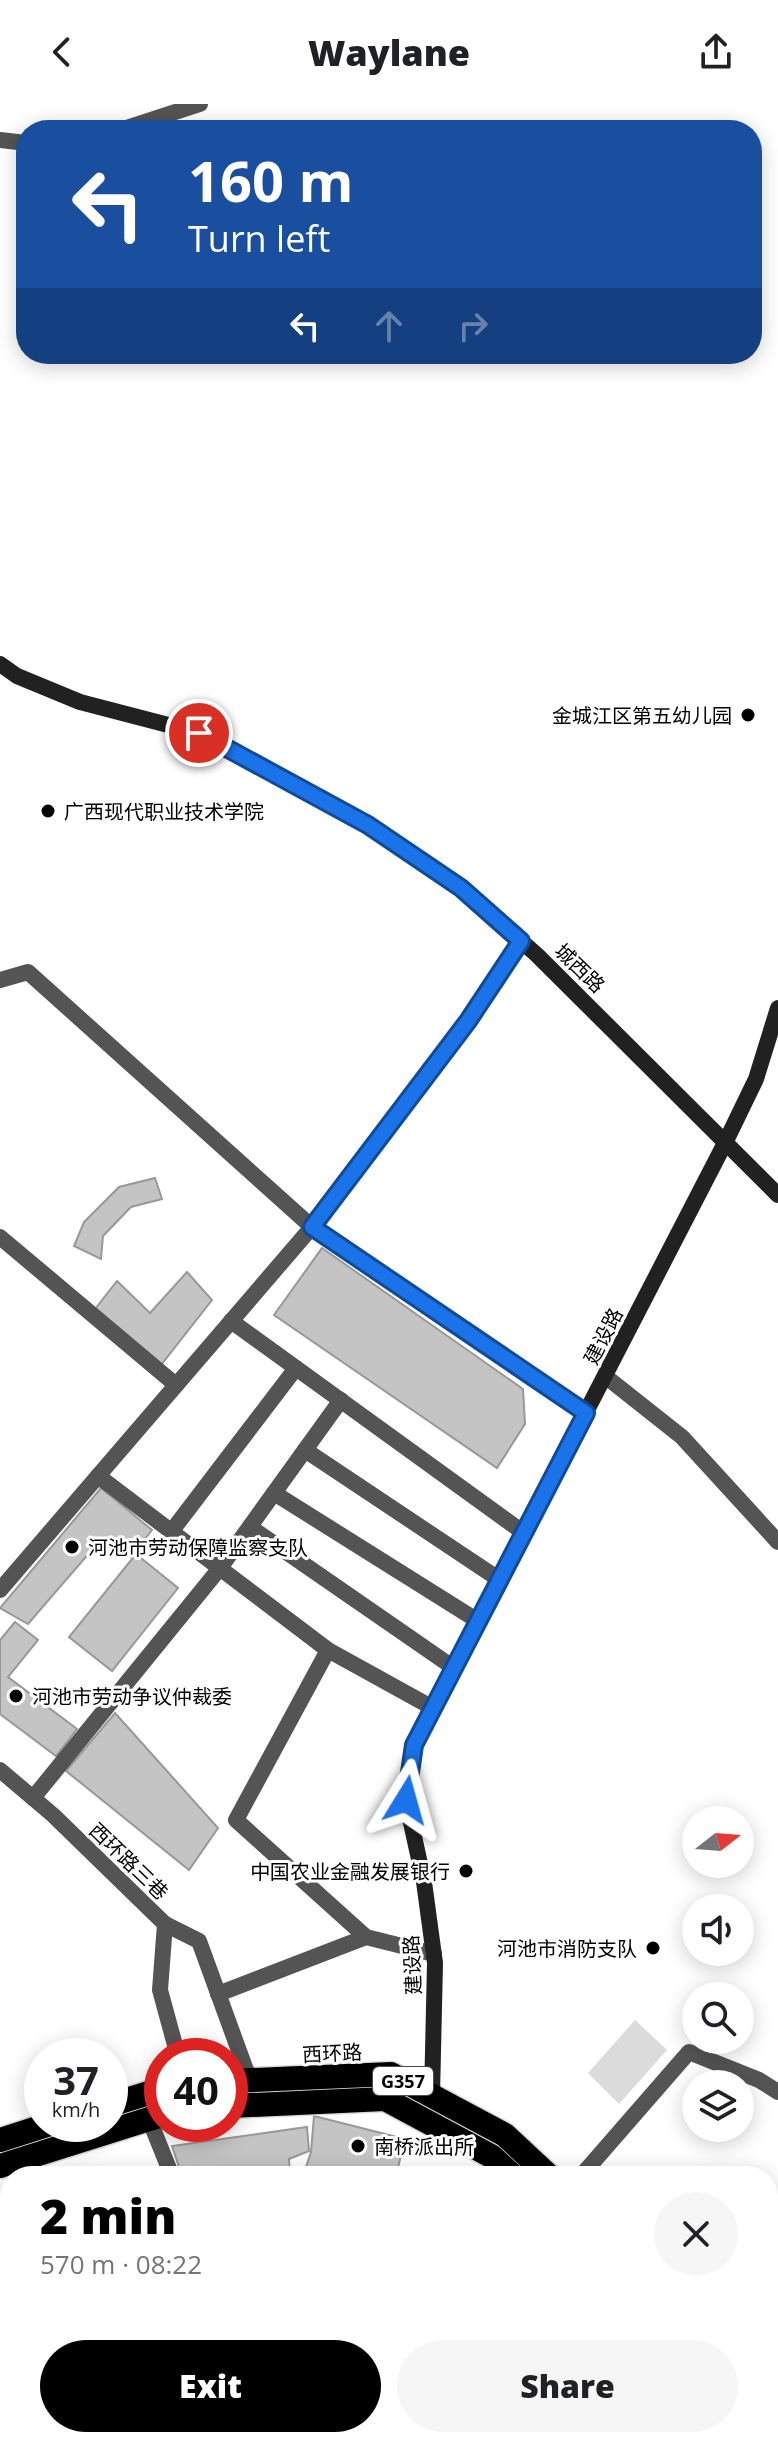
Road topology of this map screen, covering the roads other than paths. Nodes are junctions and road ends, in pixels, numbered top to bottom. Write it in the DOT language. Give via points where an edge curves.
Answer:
graph roads {
  1 [pos="200,104"];
  2 [pos="151,120"];
  3 [pos="0,664"];
  4 [pos="521,941"];
  5 [pos="0,980"];
  6 [pos="778,1008"];
  7 [pos="726,1141"];
  8 [pos="778,1195"];
  9 [pos="312,1227"];
  10 [pos="2,1243"];
  11 [pos="231,1321"];
  12 [pos="296,1368"];
  13 [pos="605,1376"];
  14 [pos="176,1385"];
  15 [pos="341,1400"];
  16 [pos="586,1413"];
  17 [pos="305,1450"];
  18 [pos="98,1476"];
  19 [pos="274,1493"];
  20 [pos="250,1527"];
  21 [pos="171,1532"];
  22 [pos="524,1533"];
  23 [pos="778,1542"];
  24 [pos="220,1568"];
  25 [pos="500,1580"];
  26 [pos="0,1590"];
  27 [pos="478,1621"];
  28 [pos="328,1650"];
  29 [pos="454,1668"];
  30 [pos="433,1708"];
  31 [pos="0,1770"];
  32 [pos="33,1798"];
  33 [pos="165,1924"];
  34 [pos="366,1937"];
  35 [pos="434,1954"];
  36 [pos="218,1994"];
  37 [pos="173,2038"];
  38 [pos="229,2038"];
  39 [pos="248,2081"];
  40 [pos="778,2092"];
  41 [pos="432,2096"];
  42 [pos="248,2105"];
  43 [pos="144,2121"];
  44 [pos="24,2132"];
  45 [pos="0,2140"];
  46 [pos="163,2142"];
  47 [pos="0,2166"];
  48 [pos="169,2166"];
  49 [pos="502,2166"];
  50 [pos="538,2166"];
  51 [pos="590,2166"];
  1 -- 2 [label="street"];
  3 -- 4 [label="street, 城西路" via="80,702 199,733 368,825 461,888"];
  4 -- 7 [label="street, 城西路"];
  4 -- 9 [label="street" via="468,1021"];
  5 -- 9 [label="street" via="28,972"];
  6 -- 7 [label="street, 建设路" via="756,1079"];
  7 -- 8 [label="street, 城西路"];
  7 -- 13 [label="street, 建设路"];
  9 -- 11 [label="street"];
  9 -- 16 [label="street"];
  10 -- 14 [label="street"];
  11 -- 12 [label="street"];
  11 -- 14 [label="street"];
  12 -- 15 [label="street"];
  12 -- 21 [label="street"];
  13 -- 16 [label="street, 建设路"];
  13 -- 23 [label="street" via="682,1437"];
  14 -- 18 [label="street"];
  15 -- 17 [label="street"];
  15 -- 22 [label="street"];
  16 -- 22 [label="street, 建设路"];
  17 -- 19 [label="street"];
  17 -- 25 [label="street"];
  18 -- 21 [label="street"];
  18 -- 26 [label="street"];
  19 -- 20 [label="street"];
  19 -- 27 [label="street"];
  20 -- 24 [label="street"];
  20 -- 29 [label="street"];
  21 -- 24 [label="street"];
  22 -- 25 [label="street, 建设路"];
  24 -- 28 [label="street"];
  24 -- 32 [label="street"];
  25 -- 27 [label="street, 建设路"];
  27 -- 29 [label="street, 建设路"];
  28 -- 30 [label="street"];
  28 -- 34 [label="street" via="236,1820"];
  29 -- 30 [label="street, 建设路"];
  30 -- 35 [label="street, 建设路" via="414,1745 406,1800"];
  31 -- 32 [label="street, 西环路三巷"];
  32 -- 33 [label="street, 西环路三巷"];
  33 -- 36 [label="street" via="199,1941"];
  33 -- 37 [label="street, 西环路三巷" via="160,1990"];
  34 -- 35 [label="street"];
  34 -- 36 [label="street"];
  35 -- 41 [label="street, 建设路"];
  36 -- 38 [label="street"];
  39 -- 41 [label="highway, 西环路 / G357" via="391,2074"];
  40 -- 51 [label="street" via="689,2052"];
  41 -- 50 [label="highway, 西环路 / G357" via="505,2135"];
  42 -- 49 [label="highway, G357" via="385,2099"];
  43 -- 47 [label="highway"];
  44 -- 45 [label="highway"];
  46 -- 48 [label="street"];
}
